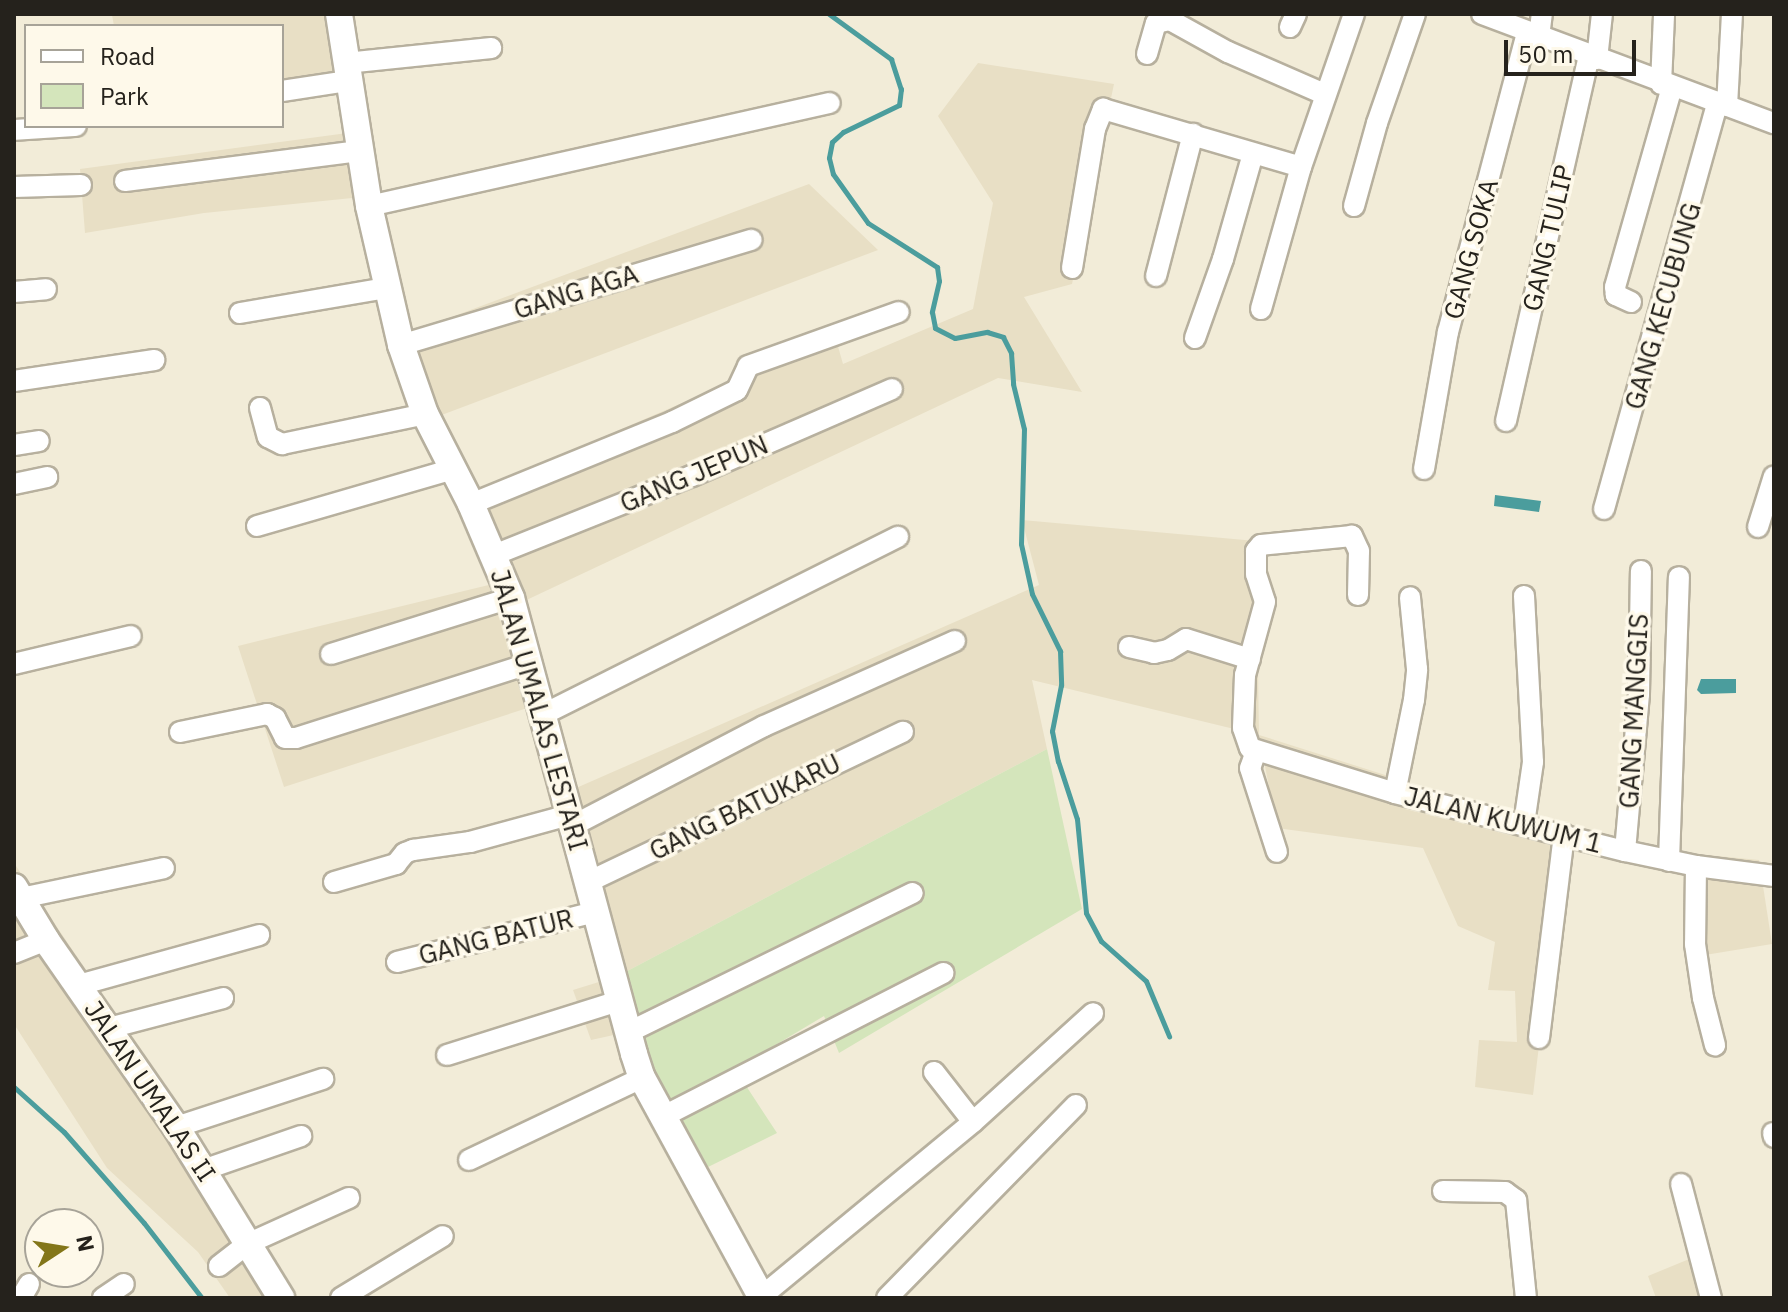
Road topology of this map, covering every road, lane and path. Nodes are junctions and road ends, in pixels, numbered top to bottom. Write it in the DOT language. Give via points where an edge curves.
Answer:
graph roads {
  1 [pos="339,14"];
  2 [pos="1354,14"];
  3 [pos="1415,14"];
  4 [pos="1482,14"];
  5 [pos="1542,14"];
  6 [pos="1602,14"];
  7 [pos="1664,14"];
  8 [pos="1732,14"];
  9 [pos="1533,34"];
  10 [pos="491,48"];
  11 [pos="1147,54"];
  12 [pos="1593,57"];
  13 [pos="347,72"];
  14 [pos="1666,86"];
  15 [pos="284,90"];
  16 [pos="1324,94"];
  17 [pos="830,103"];
  18 [pos="1723,104"];
  19 [pos="1774,123"];
  20 [pos="45,128"];
  21 [pos="14,130"];
  22 [pos="1193,134"];
  23 [pos="359,151"];
  24 [pos="1253,154"];
  25 [pos="1301,167"];
  26 [pos="125,181"];
  27 [pos="81,185"];
  28 [pos="14,187"];
  29 [pos="369,206"];
  30 [pos="1354,206"];
  31 [pos="752,240"];
  32 [pos="1072,268"];
  33 [pos="1156,276"];
  34 [pos="387,288"];
  35 [pos="46,289"];
  36 [pos="14,292"];
  37 [pos="1631,302"];
  38 [pos="1261,309"];
  39 [pos="899,312"];
  40 [pos="240,313"];
  41 [pos="1195,338"];
  42 [pos="401,345"];
  43 [pos="154,360"];
  44 [pos="14,381"];
  45 [pos="892,389"];
  46 [pos="260,408"];
  47 [pos="425,414"];
  48 [pos="1506,421"];
  49 [pos="39,441"];
  50 [pos="14,445"];
  51 [pos="453,469"];
  52 [pos="1424,469"];
  53 [pos="1774,476"];
  54 [pos="47,477"];
  55 [pos="14,484"];
  56 [pos="471,504"];
  57 [pos="1604,509"];
  58 [pos="257,526"];
  59 [pos="1758,527"];
  60 [pos="898,537"];
  61 [pos="494,555"];
  62 [pos="1641,571"];
  63 [pos="1679,577"];
  64 [pos="1358,595"];
  65 [pos="1524,596"];
  66 [pos="1410,597"];
  67 [pos="511,598"];
  68 [pos="131,636"];
  69 [pos="955,641"];
  70 [pos="1129,647"];
  71 [pos="331,654"];
  72 [pos="1250,659"];
  73 [pos="531,663"];
  74 [pos="14,664"];
  75 [pos="544,714"];
  76 [pos="180,732"];
  77 [pos="903,732"];
  78 [pos="1250,743"];
  79 [pos="1395,793"];
  80 [pos="571,820"];
  81 [pos="1524,824"];
  82 [pos="1564,835"];
  83 [pos="1625,851"];
  84 [pos="1277,852"];
  85 [pos="1669,861"];
  86 [pos="1696,866"];
  87 [pos="164,868"];
  88 [pos="1774,876"];
  89 [pos="334,882"];
  90 [pos="588,882"];
  91 [pos="17,893"];
  92 [pos="913,893"];
  93 [pos="595,912"];
  94 [pos="259,935"];
  95 [pos="46,940"];
  96 [pos="14,953"];
  97 [pos="397,962"];
  98 [pos="943,973"];
  99 [pos="79,985"];
  100 [pos="223,998"];
  101 [pos="618,1001"];
  102 [pos="1093,1013"];
  103 [pos="109,1028"];
  104 [pos="627,1033"];
  105 [pos="1539,1038"];
  106 [pos="1715,1045"];
  107 [pos="447,1055"];
  108 [pos="934,1072"];
  109 [pos="642,1078"];
  110 [pos="323,1079"];
  111 [pos="1076,1105"];
  112 [pos="664,1116"];
  113 [pos="973,1122"];
  114 [pos="176,1127"];
  115 [pos="301,1136"];
  116 [pos="469,1160"];
  117 [pos="203,1170"];
  118 [pos="1681,1184"];
  119 [pos="1443,1191"];
  120 [pos="349,1198"];
  121 [pos="443,1236"];
  122 [pos="247,1244"];
  123 [pos="219,1266"];
  124 [pos="124,1284"];
  125 [pos="762,1297"];
  126 [pos="103,1298"];
  127 [pos="281,1298"];
  128 [pos="341,1298"];
  129 [pos="887,1298"];
  130 [pos="1526,1298"];
  131 [pos="1711,1298"];
  1 -- 13 [label="street, JALAN UMALAS LESTARI"];
  2 -- 16 [label="street"];
  3 -- 30 [label="street"];
  4 -- 9 [label="street"];
  5 -- 9 [label="street, GANG SOKA"];
  6 -- 12 [label="street, GANG TULIP"];
  7 -- 14 [label="street"];
  8 -- 18 [label="street"];
  9 -- 12 [label="street"];
  9 -- 52 [label="street, GANG SOKA" via="1448,332"];
  10 -- 13 [label="street"];
  11 -- 16 [label="street" via="1156,23 1170,20"];
  12 -- 14 [label="street"];
  12 -- 48 [label="street, GANG TULIP"];
  13 -- 15 [label="street"];
  13 -- 23 [label="street, JALAN UMALAS LESTARI"];
  14 -- 18 [label="street"];
  14 -- 37 [label="street" via="1615,287 1616,295"];
  16 -- 25 [label="street"];
  17 -- 29 [label="street"];
  18 -- 19 [label="street"];
  18 -- 57 [label="street, GANG KECUBUNG"];
  20 -- 21 [label="street"];
  22 -- 24 [label="street"];
  22 -- 32 [label="street" via="1103,109 1095,129"];
  22 -- 33 [label="street"];
  23 -- 26 [label="street"];
  23 -- 29 [label="street, JALAN UMALAS LESTARI"];
  24 -- 25 [label="street"];
  24 -- 41 [label="street"];
  25 -- 38 [label="street"];
  27 -- 28 [label="street"];
  29 -- 34 [label="street, JALAN UMALAS LESTARI"];
  31 -- 42 [label="street, GANG AGA"];
  34 -- 40 [label="street"];
  34 -- 42 [label="street, JALAN UMALAS LESTARI"];
  35 -- 36 [label="street"];
  39 -- 56 [label="street" via="748,366 737,390"];
  42 -- 47 [label="street, JALAN UMALAS LESTARI"];
  43 -- 44 [label="street"];
  45 -- 61 [label="street, GANG JEPUN"];
  46 -- 47 [label="street" via="268,437 282,444"];
  47 -- 51 [label="street, JALAN UMALAS LESTARI"];
  49 -- 50 [label="street"];
  51 -- 56 [label="street, JALAN UMALAS LESTARI"];
  51 -- 58 [label="street"];
  53 -- 59 [label="street"];
  54 -- 55 [label="street"];
  56 -- 61 [label="street, JALAN UMALAS LESTARI"];
  60 -- 75 [label="street"];
  61 -- 67 [label="street, JALAN UMALAS LESTARI"];
  62 -- 83 [label="street, GANG MANGGIS" via="1639,694"];
  63 -- 85 [label="street"];
  64 -- 72 [label="street" via="1359,551 1352,536 1261,545 1255,561 1265,614"];
  65 -- 81 [label="street" via="1533,746"];
  66 -- 79 [label="street" via="1417,669"];
  67 -- 71 [label="street"];
  67 -- 73 [label="street, JALAN UMALAS LESTARI"];
  68 -- 74 [label="street"];
  69 -- 80 [label="street"];
  70 -- 72 [label="street" via="1154,653 1186,639"];
  72 -- 78 [label="street" via="1245,675"];
  73 -- 75 [label="street, JALAN UMALAS LESTARI"];
  73 -- 76 [label="street" via="296,738 285,738 267,714"];
  75 -- 80 [label="street, JALAN UMALAS LESTARI"];
  77 -- 90 [label="street, GANG BATUKARU"];
  78 -- 79 [label="street, JALAN KUWUM 1"];
  78 -- 84 [label="street" via="1250,768"];
  79 -- 81 [label="street, JALAN KUWUM 1"];
  80 -- 89 [label="street" via="413,850 396,864"];
  80 -- 90 [label="street, JALAN UMALAS LESTARI"];
  81 -- 82 [label="street, JALAN KUWUM 1"];
  82 -- 83 [label="street, JALAN KUWUM 1"];
  82 -- 105 [label="street"];
  83 -- 85 [label="street, JALAN KUWUM 1"];
  85 -- 86 [label="street, JALAN KUWUM 1"];
  86 -- 88 [label="street, JALAN KUWUM 1"];
  86 -- 106 [label="street" via="1695,944"];
  87 -- 91 [label="street"];
  90 -- 93 [label="street, JALAN UMALAS LESTARI"];
  91 -- 95 [label="street, JALAN UMALAS II"];
  92 -- 104 [label="street"];
  93 -- 97 [label="street, GANG BATUR"];
  93 -- 101 [label="street, JALAN UMALAS LESTARI"];
  94 -- 99 [label="street"];
  95 -- 96 [label="street"];
  95 -- 99 [label="street, JALAN UMALAS II"];
  98 -- 112 [label="street"];
  99 -- 103 [label="street, JALAN UMALAS II"];
  100 -- 103 [label="street"];
  101 -- 104 [label="street, JALAN UMALAS LESTARI"];
  101 -- 107 [label="street"];
  102 -- 113 [label="street"];
  103 -- 114 [label="street, JALAN UMALAS II"];
  104 -- 109 [label="street, JALAN UMALAS LESTARI"];
  108 -- 113 [label="street"];
  109 -- 112 [label="street, JALAN UMALAS LESTARI"];
  109 -- 116 [label="street"];
  110 -- 114 [label="street"];
  111 -- 129 [label="street"];
  112 -- 125 [label="street, JALAN UMALAS LESTARI"];
  113 -- 125 [label="street"];
  114 -- 117 [label="street, JALAN UMALAS II"];
  115 -- 117 [label="street"];
  117 -- 122 [label="street, JALAN UMALAS II"];
  118 -- 131 [label="street"];
  119 -- 130 [label="street" via="1505,1192 1516,1200"];
  120 -- 122 [label="street"];
  121 -- 128 [label="street"];
  122 -- 123 [label="street"];
  122 -- 127 [label="street, JALAN UMALAS II"];
  124 -- 126 [label="street"];
}
